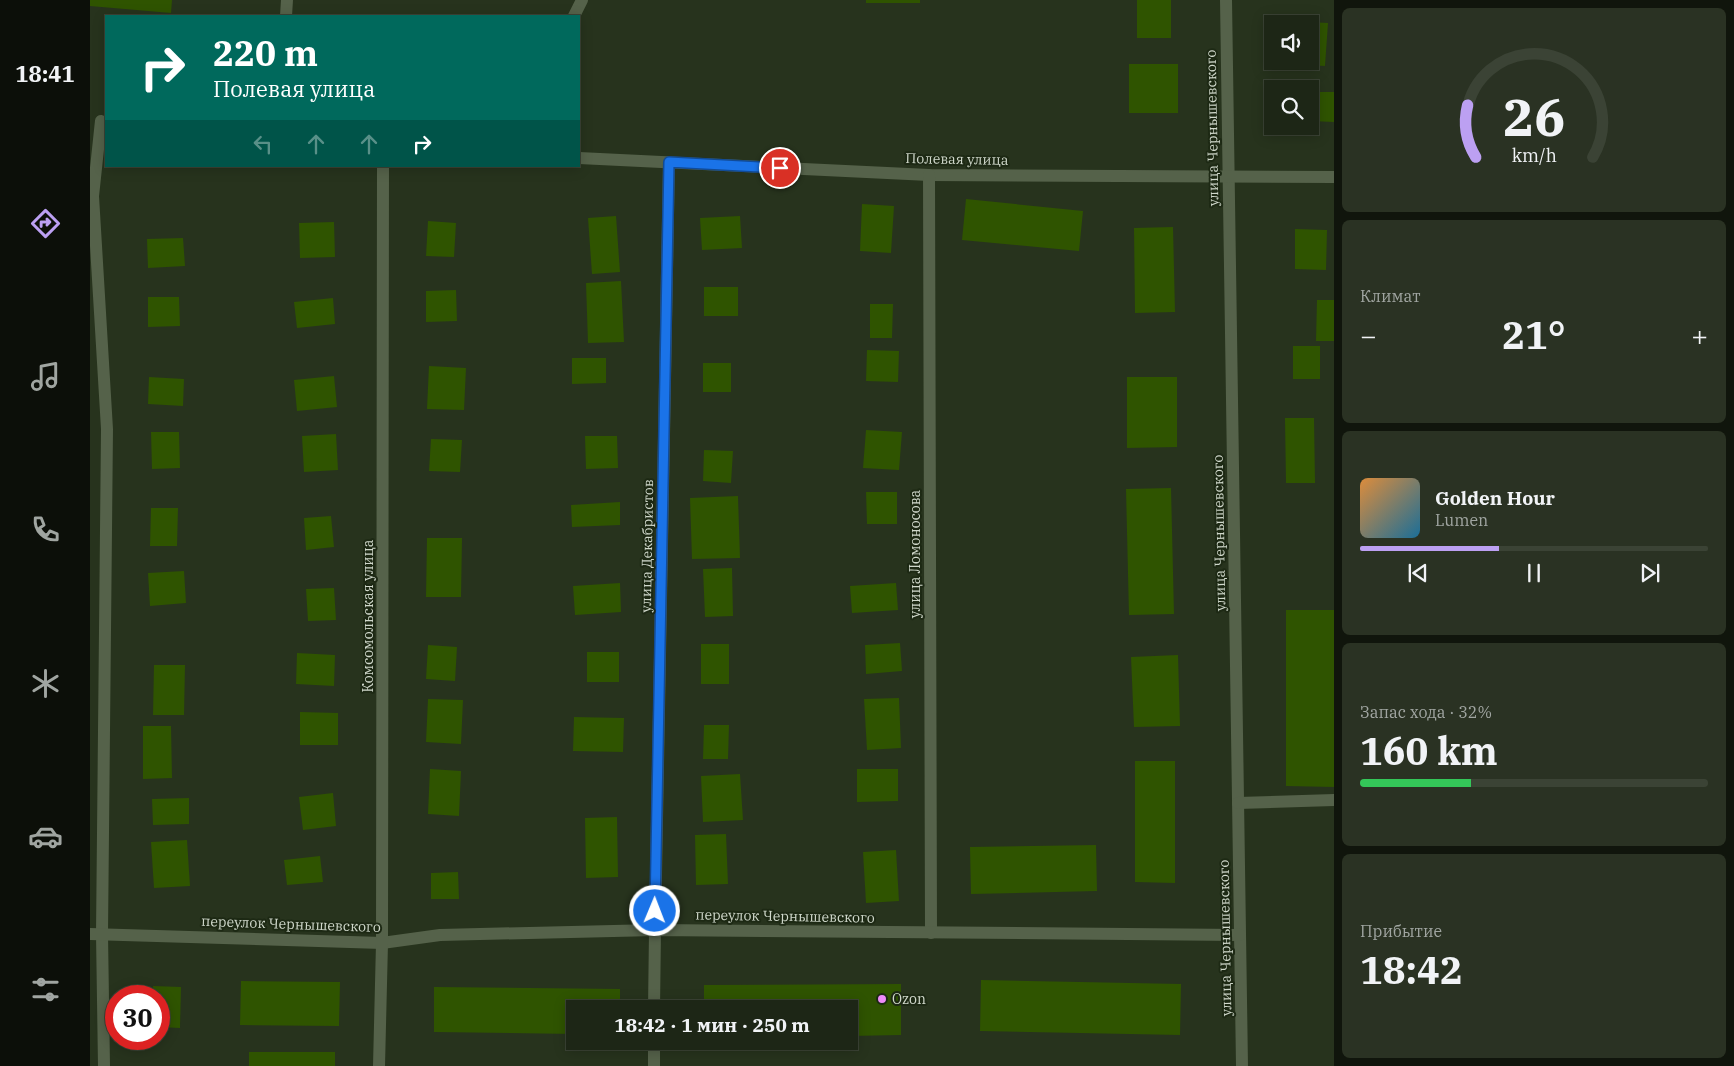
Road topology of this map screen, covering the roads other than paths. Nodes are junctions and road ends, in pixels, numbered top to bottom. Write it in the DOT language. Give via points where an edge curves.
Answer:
graph roads {
  1 [pos="287,0"];
  2 [pos="582,0"];
  3 [pos="1226,0"];
  4 [pos="286,15"];
  5 [pos="574,15"];
  6 [pos="99,121"];
  7 [pos="580,158"];
  8 [pos="669,162"];
  9 [pos="383,167"];
  10 [pos="930,174"];
  11 [pos="1334,177"];
  12 [pos="1228,178"];
  13 [pos="1334,800"];
  14 [pos="1238,803"];
  15 [pos="655,930"];
  16 [pos="931,933"];
  17 [pos="96,934"];
  18 [pos="1240,936"];
  19 [pos="382,943"];
  20 [pos="654,1000"];
  21 [pos="654,1050"];
  22 [pos="104,1066"];
  23 [pos="379,1066"];
  24 [pos="654,1066"];
  25 [pos="1242,1066"];
  1 -- 4 [label="street"];
  2 -- 5 [label="street"];
  3 -- 12 [label="street, улица Чернышевского"];
  6 -- 17 [label="street" via="93,196 107,430"];
  7 -- 8 [label="street, Полевая улица"];
  8 -- 10 [label="street, Полевая улица"];
  8 -- 15 [label="street, улица Декабристов"];
  9 -- 19 [label="street, Комсомольская улица"];
  10 -- 12 [label="street, Полевая улица"];
  10 -- 16 [label="street, улица Ломоносова"];
  11 -- 12 [label="street, Полевая улица"];
  12 -- 14 [label="street, улица Чернышевского"];
  13 -- 14 [label="street"];
  14 -- 18 [label="street, улица Чернышевского"];
  15 -- 16 [label="street, переулок Чернышевского"];
  15 -- 19 [label="street, переулок Чернышевского" via="440,935"];
  15 -- 20 [label="street, улица Декабристов"];
  16 -- 18 [label="street, переулок Чернышевского"];
  17 -- 19 [label="street, переулок Чернышевского"];
  17 -- 22 [label="street"];
  18 -- 25 [label="street, улица Чернышевского"];
  19 -- 23 [label="street, Комсомольская улица"];
  21 -- 24 [label="street"];
}
